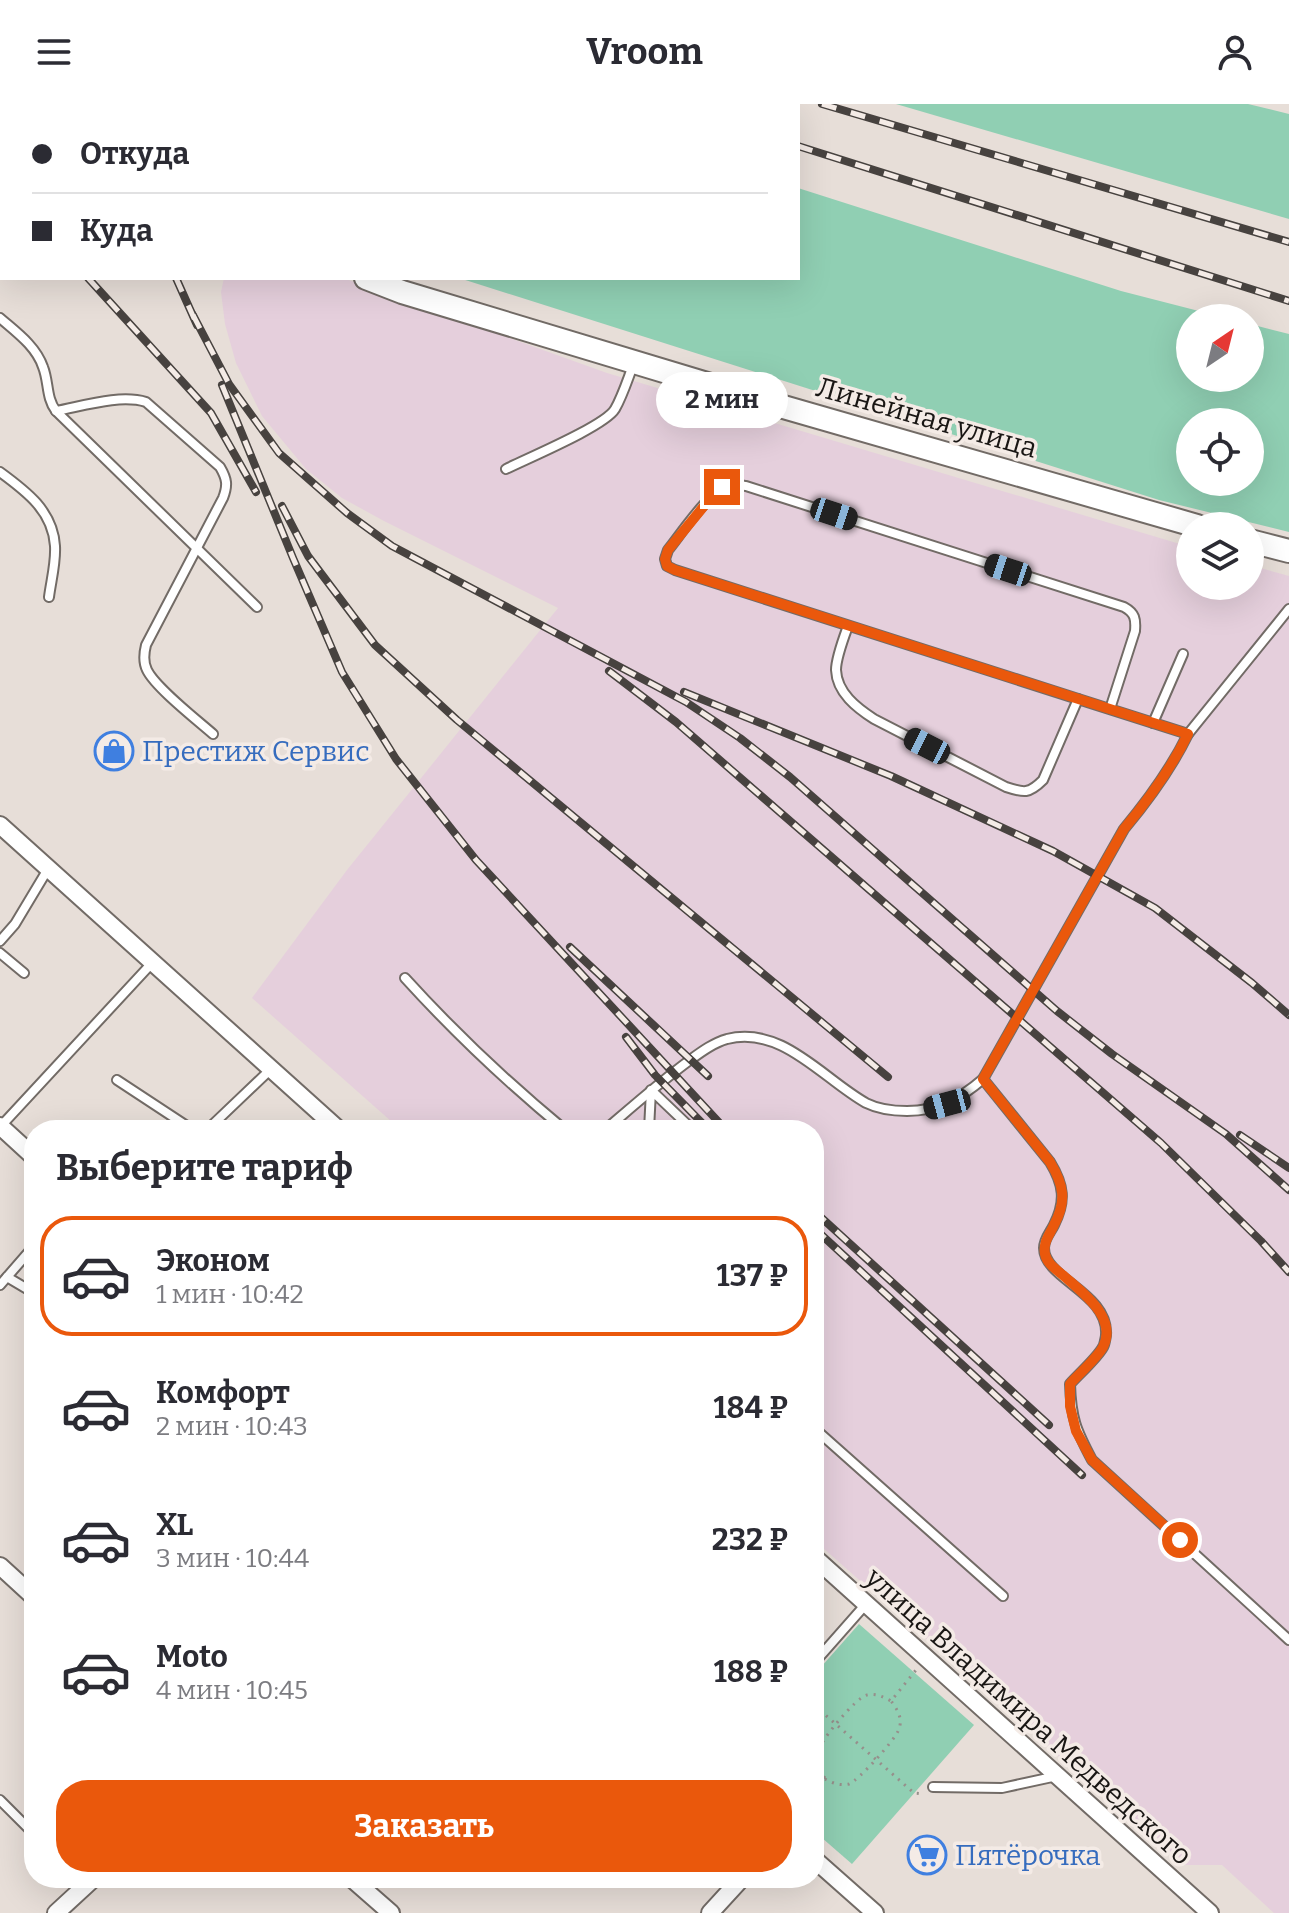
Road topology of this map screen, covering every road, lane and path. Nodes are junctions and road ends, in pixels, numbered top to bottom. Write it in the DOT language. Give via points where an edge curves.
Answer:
graph roads {
  1 [pos="371,280"];
  2 [pos="0,318"];
  3 [pos="634,362"];
  4 [pos="56,411"];
  5 [pos="506,469"];
  6 [pos="0,472"];
  7 [pos="1176,520"];
  8 [pos="1264,545"];
  9 [pos="197,548"];
  10 [pos="1289,551"];
  11 [pos="49,597"];
  12 [pos="257,607"];
  13 [pos="1289,609"];
  14 [pos="848,626"];
  15 [pos="1183,654"];
  16 [pos="1078,699"];
  17 [pos="1110,709"];
  18 [pos="1153,723"];
  19 [pos="213,734"];
  20 [pos="1188,734"];
  21 [pos="0,825"];
  22 [pos="48,868"];
  23 [pos="0,941"];
  24 [pos="0,953"];
  25 [pos="153,962"];
  26 [pos="24,973"];
  27 [pos="405,978"];
  28 [pos="271,1069"];
  29 [pos="983,1079"];
  30 [pos="117,1080"];
  31 [pos="651,1090"];
  32 [pos="178,1120"];
  33 [pos="217,1120"];
  34 [pos="328,1120"];
  35 [pos="553,1120"];
  36 [pos="616,1120"];
  37 [pos="650,1120"];
  38 [pos="682,1120"];
  39 [pos="0,1126"];
  40 [pos="24,1148"];
  41 [pos="24,1257"];
  42 [pos="7,1277"];
  43 [pos="0,1285"];
  44 [pos="24,1287"];
  45 [pos="824,1437"];
  46 [pos="0,1566"];
  47 [pos="824,1566"];
  48 [pos="24,1588"];
  49 [pos="1003,1596"];
  50 [pos="866,1604"];
  51 [pos="1289,1640"];
  52 [pos="824,1652"];
  53 [pos="927,1658"];
  54 [pos="891,1701"];
  55 [pos="824,1714"];
  56 [pos="837,1725"];
  57 [pos="824,1740"];
  58 [pos="876,1759"];
  59 [pos="1058,1776"];
  60 [pos="825,1779"];
  61 [pos="933,1787"];
  62 [pos="0,1800"];
  63 [pos="24,1824"];
  64 [pos="824,1868"];
  65 [pos="83,1888"];
  66 [pos="362,1888"];
  67 [pos="733,1888"];
  68 [pos="56,1913"];
  69 [pos="391,1913"];
  70 [pos="710,1913"];
  71 [pos="875,1913"];
  72 [pos="1210,1913"];
  1 -- 3 [label="street, Линейная улица"];
  2 -- 4 [label="lane" via="38,356"];
  3 -- 5 [label="lane" via="609,417"];
  3 -- 7 [label="street, Линейная улица"];
  4 -- 9 [label="lane"];
  4 -- 9 [label="lane" via="123,399 146,402 220,467 227,487"];
  6 -- 11 [label="lane" via="39,504 50,525 55,546"];
  8 -- 10 [label="street"];
  9 -- 12 [label="lane"];
  9 -- 19 [label="lane" via="144,656 157,683"];
  13 -- 20 [label="lane"];
  14 -- 16 [label="lane"];
  14 -- 16 [label="lane" via="836,669 855,706 1006,787 1022,792 1043,780"];
  14 -- 17 [label="lane" via="675,570 667,566 668,550 713,495 733,484 1124,607 1136,619 1135,631"];
  15 -- 18 [label="lane"];
  16 -- 17 [label="lane"];
  17 -- 18 [label="lane"];
  18 -- 20 [label="lane"];
  20 -- 29 [label="lane" via="1167,774 1124,829"];
  21 -- 22 [label="street"];
  22 -- 23 [label="lane"];
  22 -- 25 [label="street"];
  24 -- 26 [label="lane"];
  25 -- 28 [label="street"];
  25 -- 39 [label="lane"];
  27 -- 35 [label="lane" via="452,1029"];
  28 -- 33 [label="lane"];
  28 -- 34 [label="street"];
  29 -- 31 [label="lane" via="947,1104 893,1111 868,1104 786,1048 747,1037 710,1046"];
  29 -- 51 [label="lane" via="1059,1177 1062,1204 1046,1238 1046,1260 1098,1307 1104,1319 1104,1347 1070,1384 1076,1431 1092,1460"];
  30 -- 32 [label="lane"];
  31 -- 36 [label="lane"];
  31 -- 37 [label="lane"];
  31 -- 38 [label="lane"];
  39 -- 40 [label="street"];
  41 -- 42 [label="lane"];
  42 -- 43 [label="lane"];
  42 -- 44 [label="lane"];
  45 -- 49 [label="lane"];
  46 -- 48 [label="street"];
  47 -- 50 [label="street, улица Владимира Медведского"];
  50 -- 52 [label="lane"];
  50 -- 53 [label="street, улица Владимира Медведского"];
  53 -- 54 [label="path"];
  53 -- 59 [label="street, улица Владимира Медведского"];
  54 -- 56 [label="path" via="870,1694 859,1698"];
  54 -- 58 [label="path" via="901,1720 899,1732"];
  55 -- 56 [label="path"];
  56 -- 57 [label="path"];
  56 -- 58 [label="path"];
  58 -- 60 [label="path" via="857,1781 845,1785"];
  58 -- 61 [label="path" via="918,1795"];
  59 -- 61 [label="lane" via="1002,1788"];
  59 -- 72 [label="street, улица Владимира Медведского"];
  62 -- 63 [label="lane"];
  64 -- 71 [label="street"];
  65 -- 68 [label="street"];
  66 -- 69 [label="street"];
  67 -- 70 [label="street"];
}
